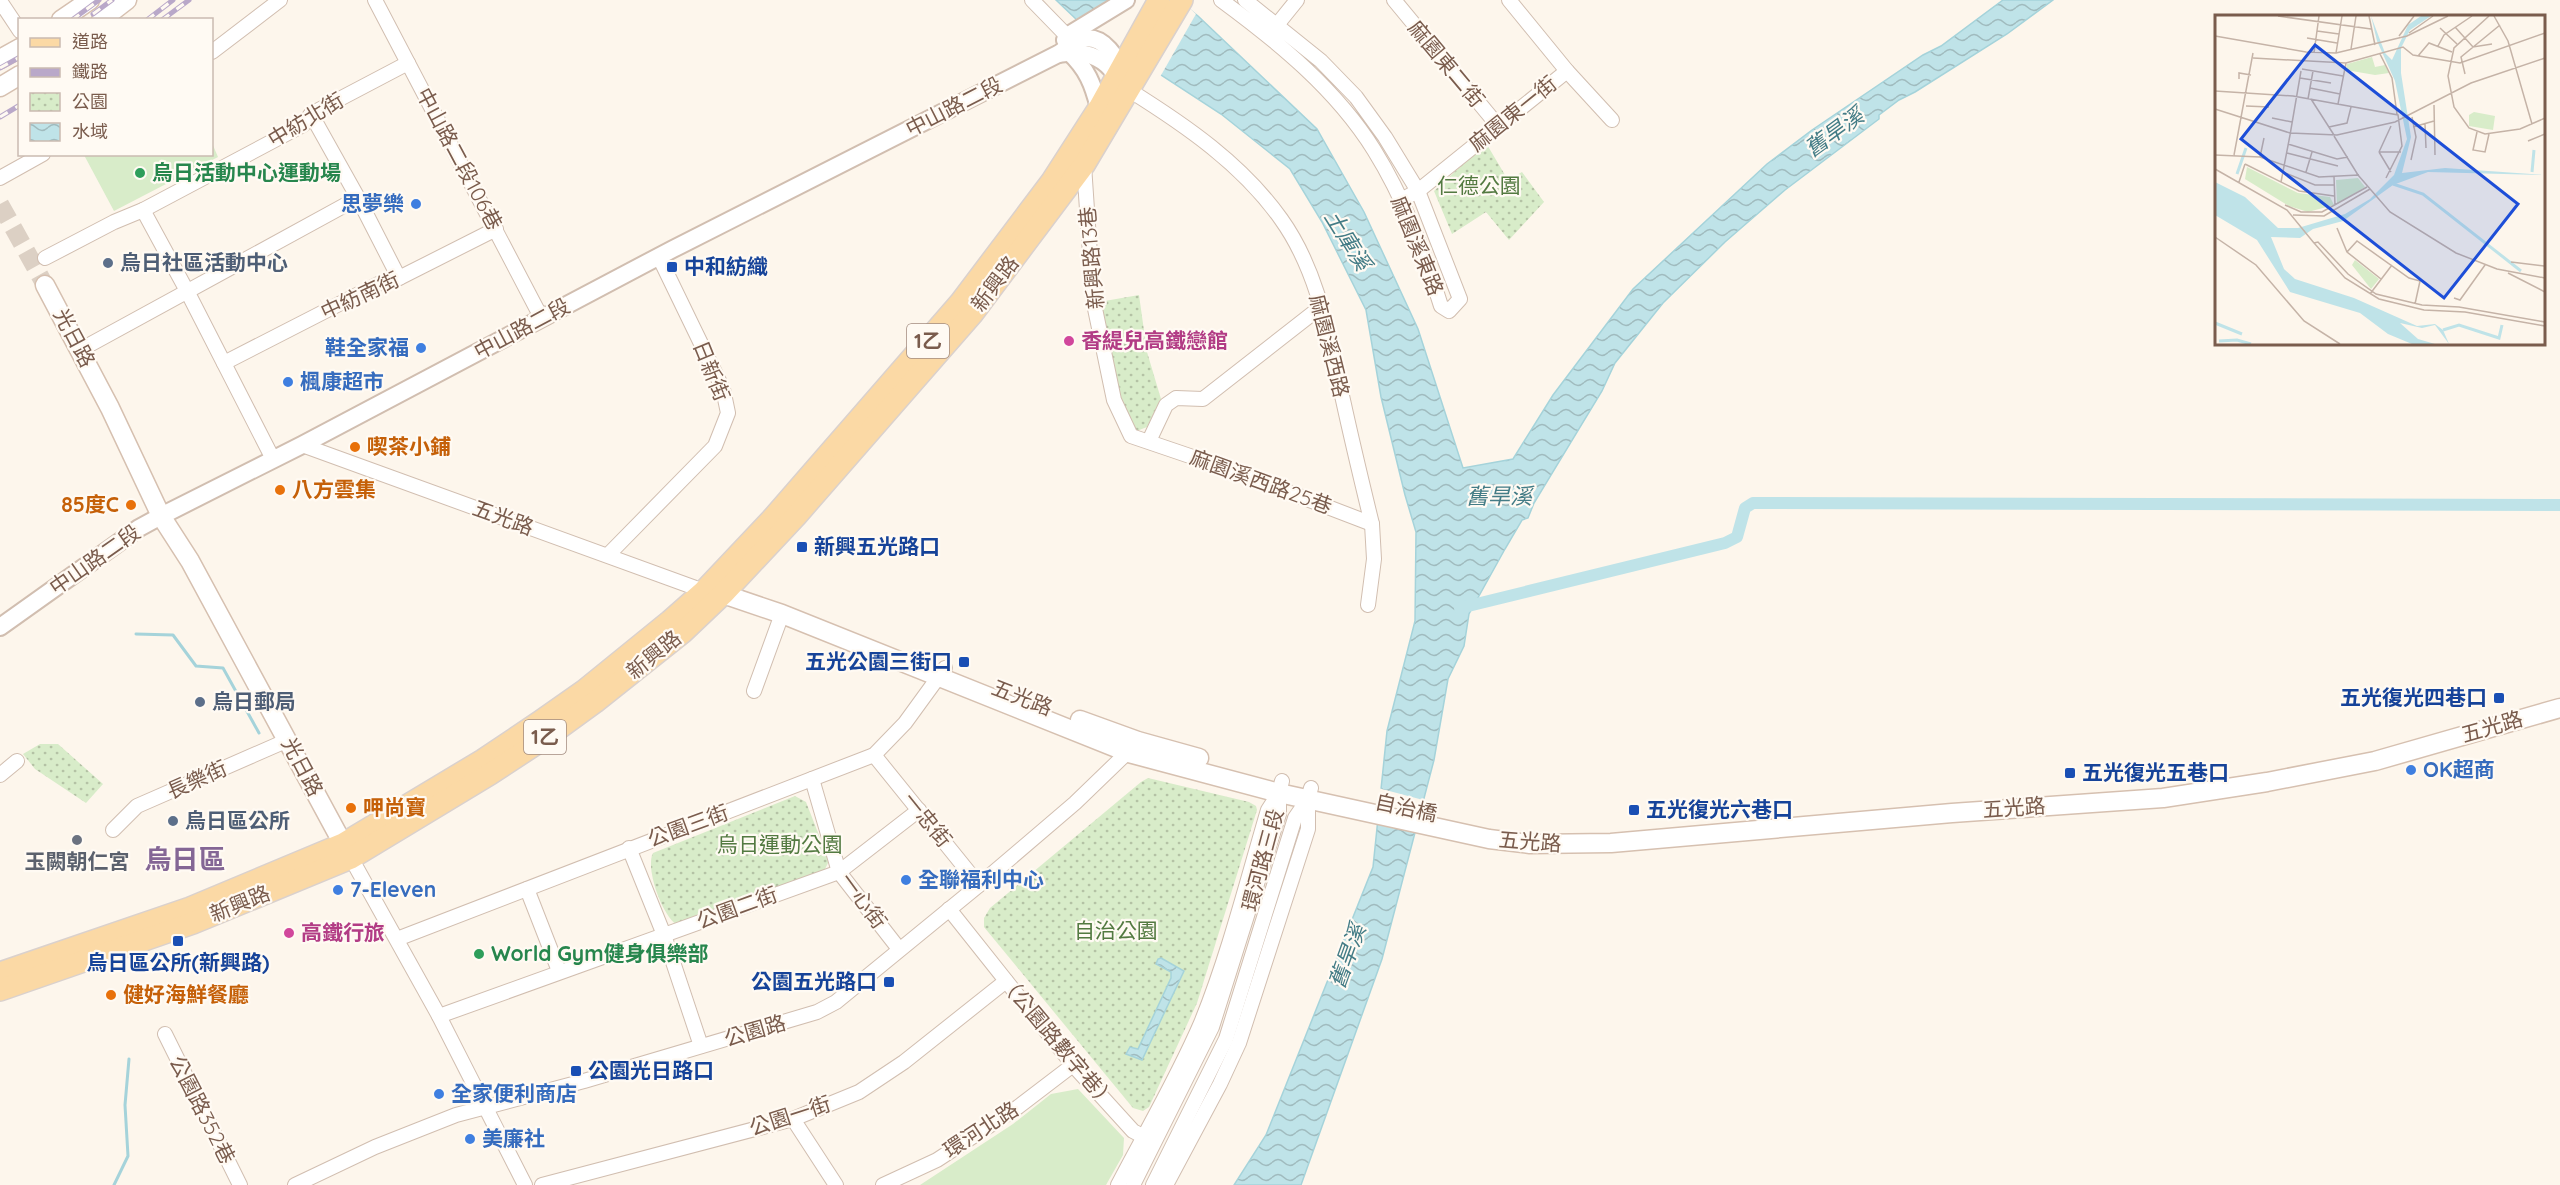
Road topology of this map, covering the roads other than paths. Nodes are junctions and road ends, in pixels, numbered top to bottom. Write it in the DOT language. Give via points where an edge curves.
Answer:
graph roads {
  1 [pos="90,0"];
  2 [pos="127,0"];
  3 [pos="280,0"];
  4 [pos="375,0"];
  5 [pos="1032,0"];
  6 [pos="1126,0"];
  7 [pos="1159,0"];
  8 [pos="1182,0"];
  9 [pos="1221,0"];
  10 [pos="1245,0"];
  11 [pos="1298,0"];
  12 [pos="1394,0"];
  13 [pos="1509,0"];
  14 [pos="0,1"];
  15 [pos="64,18"];
  16 [pos="104,18"];
  17 [pos="18,28"];
  18 [pos="1273,30"];
  19 [pos="1065,47"];
  20 [pos="18,49"];
  21 [pos="213,51"];
  22 [pos="0,59"];
  23 [pos="408,63"];
  24 [pos="1567,71"];
  25 [pos="1126,74"];
  26 [pos="18,76"];
  27 [pos="0,87"];
  28 [pos="1099,108"];
  29 [pos="311,114"];
  30 [pos="1612,120"];
  31 [pos="1499,127"];
  32 [pos="39,156"];
  33 [pos="1084,165"];
  34 [pos="0,178"];
  35 [pos="1418,191"];
  36 [pos="358,198"];
  37 [pos="1401,200"];
  38 [pos="143,210"];
  39 [pos="496,229"];
  40 [pos="658,257"];
  41 [pos="45,258"];
  42 [pos="399,278"];
  43 [pos="45,285"];
  44 [pos="187,291"];
  45 [pos="1322,306"];
  46 [pos="542,319"];
  47 [pos="80,350"];
  48 [pos="224,363"];
  49 [pos="1149,441"];
  50 [pos="302,445"];
  51 [pos="273,459"];
  52 [pos="161,516"];
  53 [pos="1372,524"];
  54 [pos="608,555"];
  55 [pos="720,590"];
  56 [pos="1368,605"];
  57 [pos="782,614"];
  58 [pos="0,627"];
  59 [pos="942,673"];
  60 [pos="754,691"];
  61 [pos="2560,697"];
  62 [pos="2560,708"];
  63 [pos="288,740"];
  64 [pos="1134,747"];
  65 [pos="874,755"];
  66 [pos="17,761"];
  67 [pos="0,775"];
  68 [pos="812,779"];
  69 [pos="1281,787"];
  70 [pos="1309,794"];
  71 [pos="1347,801"];
  72 [pos="919,810"];
  73 [pos="1461,826"];
  74 [pos="113,830"];
  75 [pos="629,848"];
  76 [pos="347,851"];
  77 [pos="839,872"];
  78 [pos="979,885"];
  79 [pos="527,889"];
  80 [pos="949,909"];
  81 [pos="664,935"];
  82 [pos="397,939"];
  83 [pos="899,950"];
  84 [pos="559,971"];
  85 [pos="0,973"];
  86 [pos="1006,981"];
  87 [pos="0,990"];
  88 [pos="439,1016"];
  89 [pos="165,1034"];
  90 [pos="701,1046"];
  91 [pos="1073,1065"];
  92 [pos="486,1108"];
  93 [pos="793,1119"];
  94 [pos="1143,1136"];
  95 [pos="1156,1143"];
  96 [pos="1176,1153"];
  97 [pos="240,1185"];
  98 [pos="295,1185"];
  99 [pos="525,1185"];
  100 [pos="542,1185"];
  101 [pos="836,1185"];
  102 [pos="883,1185"];
  103 [pos="1118,1185"];
  104 [pos="1133,1185"];
  105 [pos="1153,1185"];
  106 [pos="1166,1185"];
  1 -- 15 [label="main road"];
  2 -- 16 [label="main road"];
  3 -- 21 [label="street"];
  4 -- 23 [label="street, 中山路二段106巷"];
  5 -- 19 [label="street"];
  6 -- 19 [label="street"];
  7 -- 25 [label="main road, 1乙"];
  8 -- 25 [label="main road, 1乙"];
  9 -- 18 [label="street, 麻園溪東路"];
  10 -- 18 [label="street, 麻園溪東路"];
  11 -- 18 [label="street"];
  12 -- 31 [label="street, 麻園東二街"];
  13 -- 24 [label="street"];
  14 -- 17 [label="street"];
  18 -- 35 [label="street, 麻園溪東路" via="1321,61 1356,97"];
  18 -- 37 [label="street, 麻園溪東路" via="1354,122"];
  19 -- 25 [label="street, 中山路二段" via="1081,39 1096,40 1107,46"];
  19 -- 28 [label="street" via="1085,67"];
  19 -- 40 [label="street, 中山路二段"];
  20 -- 22 [label="main road"];
  23 -- 29 [label="street, 中紡北街"];
  23 -- 39 [label="street, 中山路二段106巷"];
  24 -- 30 [label="street"];
  24 -- 31 [label="street, 麻園東一街"];
  25 -- 28 [label="main road, 新興路 / 1乙"];
  25 -- 33 [label="main road, 新興路 / 1乙"];
  25 -- 45 [label="street, 麻園溪西路" via="1167,113 1236,168 1281,219"];
  26 -- 27 [label="main road"];
  28 -- 55 [label="main road, 新興路 / 1乙" via="1052,181 960,303 772,519"];
  29 -- 36 [label="street"];
  29 -- 38 [label="street, 中紡北街" via="303,125"];
  31 -- 35 [label="street, 麻園東一街"];
  32 -- 34 [label="street"];
  33 -- 49 [label="street, 新興路13巷" via="1094,299 1114,400 1131,436"];
  33 -- 55 [label="main road, 新興路 / 1乙" via="973,313"];
  35 -- 37 [label="street, 麻園東一街"];
  35 -- 37 [label="street, 麻園溪東路" via="1460,299 1449,311 1441,306 1421,244"];
  36 -- 42 [label="street"];
  36 -- 44 [label="street"];
  38 -- 41 [label="street, 中紡北街"];
  38 -- 44 [label="street"];
  39 -- 42 [label="street, 中紡南街"];
  39 -- 46 [label="street, 中山路二段106巷"];
  40 -- 46 [label="street, 中山路二段"];
  40 -- 54 [label="street, 日新街" via="723,389 728,413 715,446"];
  42 -- 48 [label="street, 中紡南街" via="384,281"];
  43 -- 47 [label="main road, 光日路"];
  44 -- 47 [label="street"];
  44 -- 48 [label="street"];
  45 -- 49 [label="street" via="1203,399 1176,398 1166,405"];
  45 -- 53 [label="street, 麻園溪西路"];
  46 -- 50 [label="street, 中山路二段"];
  47 -- 52 [label="main road, 光日路"];
  48 -- 51 [label="street"];
  49 -- 53 [label="street, 麻園溪西路25巷"];
  50 -- 51 [label="street, 中山路二段"];
  50 -- 54 [label="street, 五光路"];
  51 -- 52 [label="street, 中山路二段"];
  52 -- 58 [label="street, 中山路二段" via="138,528"];
  52 -- 63 [label="main road, 光日路" via="190,561"];
  53 -- 56 [label="street, 麻園溪西路" via="1374,559"];
  54 -- 55 [label="street, 五光路"];
  55 -- 57 [label="main road, 五光路"];
  55 -- 59 [label="main road, 五光路"];
  55 -- 76 [label="main road, 新興路 / 1乙" via="662,628 541,721"];
  57 -- 59 [label="main road, 五光路"];
  57 -- 60 [label="street"];
  59 -- 64 [label="main road, 五光路"];
  59 -- 65 [label="street, 公園三街" via="905,723"];
  61 -- 73 [label="main road, 五光路" via="2375,749 2266,772 2163,786 1612,831 1531,833"];
  62 -- 73 [label="main road, 五光路" via="2375,760 2163,798 1581,844 1489,839"];
  63 -- 74 [label="street, 長樂街" via="137,806"];
  63 -- 76 [label="main road, 光日路"];
  64 -- 69 [label="main road, 五光路"];
  64 -- 78 [label="street, 公園路"];
  65 -- 68 [label="street, 公園三街"];
  65 -- 72 [label="street, 一忠街"];
  66 -- 67 [label="street"];
  68 -- 75 [label="street, 公園三街"];
  68 -- 77 [label="street, 一心街"];
  69 -- 70 [label="main road, 五光路"];
  69 -- 94 [label="street, 環河路三段" via="1268,810 1202,1021"];
  69 -- 95 [label="street, 環河路三段" via="1279,814 1212,1027"];
  70 -- 71 [label="main road, 五光路"];
  70 -- 96 [label="street, 環河路三段" via="1308,829 1239,1043"];
  71 -- 73 [label="main road, 自治橋"];
  72 -- 77 [label="street, 公園二街"];
  72 -- 78 [label="street, 一忠街"];
  75 -- 79 [label="street, 公園三街"];
  75 -- 81 [label="street"];
  76 -- 82 [label="street, 光日路"];
  76 -- 85 [label="main road, 新興路 / 1乙"];
  76 -- 87 [label="main road, 新興路 / 1乙" via="193,923"];
  77 -- 81 [label="street, 公園二街"];
  77 -- 83 [label="street, 一心街"];
  78 -- 80 [label="street, 公園路"];
  79 -- 82 [label="street, 公園三街"];
  79 -- 84 [label="street"];
  80 -- 83 [label="street, 公園路"];
  80 -- 86 [label="street, （公園路數字巷）"];
  81 -- 84 [label="street, 公園二街"];
  81 -- 90 [label="street"];
  82 -- 88 [label="street, 光日路"];
  83 -- 90 [label="street, 公園路" via="818,1012"];
  84 -- 88 [label="street, 公園二街"];
  86 -- 91 [label="street, （公園路數字巷）"];
  86 -- 93 [label="street, 公園一街" via="904,1062 859,1092"];
  88 -- 92 [label="street, 光日路"];
  89 -- 97 [label="street, 公園路352巷"];
  90 -- 92 [label="street, 公園路"];
  91 -- 94 [label="street, （公園路數字巷）" via="1126,1124"];
  91 -- 102 [label="street, 環河北路" via="937,1160"];
  92 -- 98 [label="street, 公園路" via="456,1115 375,1147"];
  92 -- 99 [label="street, 光日路"];
  93 -- 100 [label="street, 公園一街"];
  93 -- 101 [label="street"];
  94 -- 95 [label="street, （公園路數字巷）"];
  94 -- 103 [label="street, 環河路三段"];
  95 -- 96 [label="street, （公園路數字巷）"];
  95 -- 104 [label="street, 環河路三段"];
  96 -- 105 [label="street, 環河路三段"];
  96 -- 106 [label="street, 環河路三段"];
}
